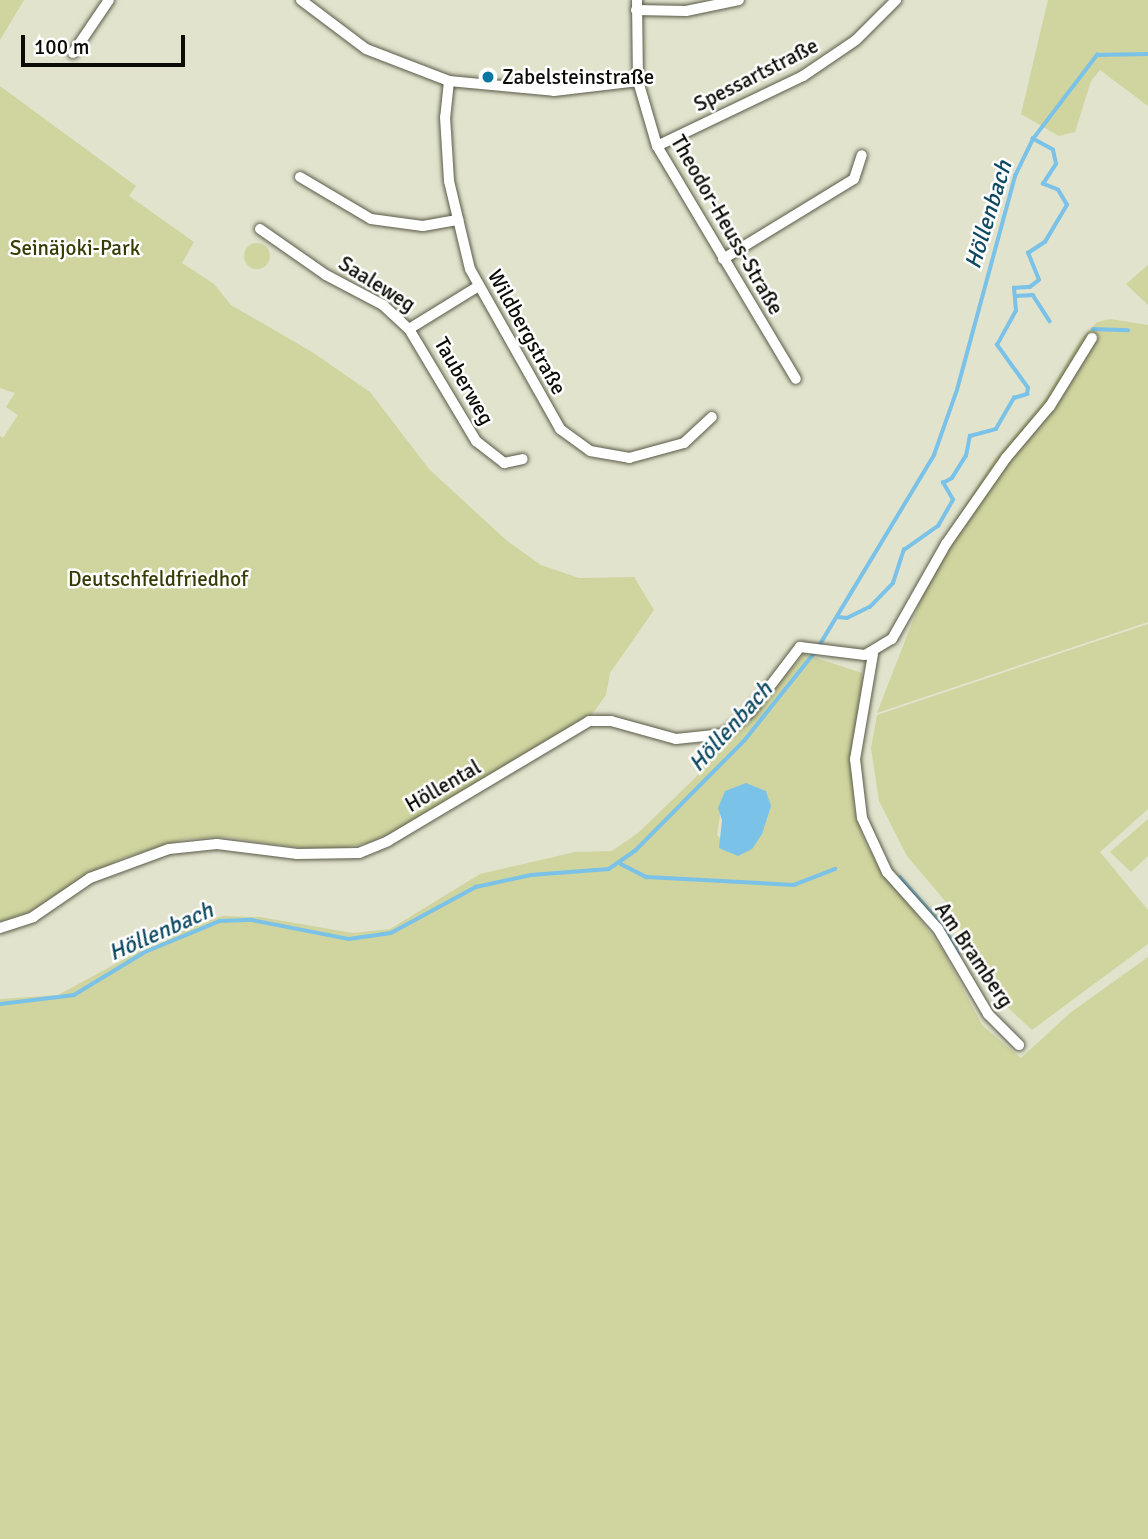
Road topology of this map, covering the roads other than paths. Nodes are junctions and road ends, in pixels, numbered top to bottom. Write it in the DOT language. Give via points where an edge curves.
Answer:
graph roads {
  1 [pos="109,0"];
  2 [pos="301,0"];
  3 [pos="739,0"];
  4 [pos="896,0"];
  5 [pos="637,5"];
  6 [pos="73,53"];
  7 [pos="449,81"];
  8 [pos="638,81"];
  9 [pos="657,146"];
  10 [pos="862,155"];
  11 [pos="300,177"];
  12 [pos="457,220"];
  13 [pos="260,229"];
  14 [pos="723,259"];
  15 [pos="477,287"];
  16 [pos="410,329"];
  17 [pos="1091,338"];
  18 [pos="796,379"];
  19 [pos="712,417"];
  20 [pos="523,459"];
  21 [pos="873,654"];
  22 [pos="0,928"];
  23 [pos="1019,1045"];
  1 -- 6 [label="street"];
  2 -- 7 [label="street" via="366,49"];
  3 -- 5 [label="street" via="685,11"];
  4 -- 9 [label="street, Spessartstraße" via="856,40 803,76"];
  5 -- 8 [label="street, Theodor-Heuss-Straße"];
  7 -- 8 [label="street" via="554,91"];
  7 -- 12 [label="street, Wildbergstraße" via="447,159"];
  8 -- 9 [label="street, Theodor-Heuss-Straße"];
  9 -- 14 [label="street, Theodor-Heuss-Straße"];
  10 -- 14 [label="street" via="854,179"];
  11 -- 12 [label="street" via="371,219 423,226"];
  12 -- 15 [label="street, Wildbergstraße"];
  13 -- 16 [label="street, Saaleweg" via="326,275 375,300"];
  14 -- 18 [label="street, Theodor-Heuss-Straße"];
  15 -- 16 [label="street, Saaleweg"];
  15 -- 19 [label="street, Wildbergstraße" via="560,429 580,447 612,457 649,456 684,443"];
  16 -- 20 [label="street, Tauberweg" via="476,440 504,463"];
  17 -- 21 [label="street" via="1055,399 1006,458 946,544 904,622"];
  21 -- 22 [label="street, Höllental" via="800,647 751,711 715,738 676,739 611,721 589,721 388,841 359,853 297,854 217,844 169,849 90,878 33,917"];
  21 -- 23 [label="street, Am Bramberg" via="855,759 862,818 887,872 938,929 988,1014"];
}
